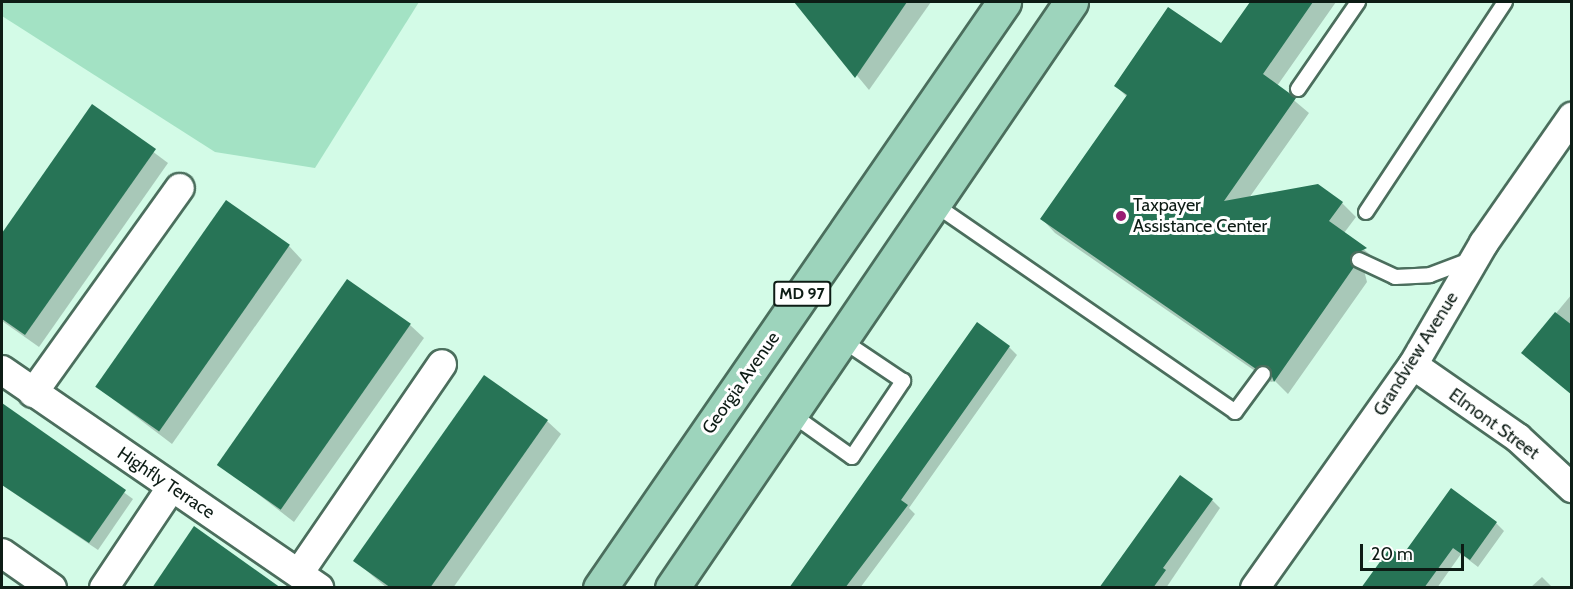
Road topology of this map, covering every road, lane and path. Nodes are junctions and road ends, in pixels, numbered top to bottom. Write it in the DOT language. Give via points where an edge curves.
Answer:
graph roads {
  1 [pos="1004,2"];
  2 [pos="1071,2"];
  3 [pos="1358,2"];
  4 [pos="1506,2"];
  5 [pos="1298,89"];
  6 [pos="1572,117"];
  7 [pos="180,188"];
  8 [pos="932,202"];
  9 [pos="1366,212"];
  10 [pos="1475,258"];
  11 [pos="1359,260"];
  12 [pos="840,338"];
  13 [pos="442,364"];
  14 [pos="1413,365"];
  15 [pos="2,370"];
  16 [pos="1263,374"];
  17 [pos="33,393"];
  18 [pos="790,413"];
  19 [pos="171,488"];
  20 [pos="1572,488"];
  21 [pos="2,553"];
  22 [pos="309,580"];
  23 [pos="52,588"];
  24 [pos="104,588"];
  25 [pos="600,588"];
  26 [pos="672,588"];
  27 [pos="1255,588"];
  1 -- 25 [label="main road, Georgia Avenue / MD 97"];
  2 -- 8 [label="main road, MD 97"];
  3 -- 5 [label="lane"];
  4 -- 9 [label="lane"];
  6 -- 10 [label="street, Grandview Avenue"];
  7 -- 17 [label="street"];
  8 -- 12 [label="main road, MD 97"];
  8 -- 16 [label="lane" via="1235,412"];
  10 -- 11 [label="lane" via="1430,275 1395,277"];
  10 -- 14 [label="street, Grandview Avenue"];
  12 -- 18 [label="main road, MD 97"];
  12 -- 18 [label="lane" via="903,381 852,457"];
  13 -- 22 [label="street, Highfly Terrace"];
  14 -- 20 [label="street, Elmont Street" via="1518,438"];
  14 -- 27 [label="street, Grandview Avenue"];
  15 -- 17 [label="street, Highfly Terrace"];
  17 -- 19 [label="street, Highfly Terrace"];
  18 -- 26 [label="main road, MD 97"];
  19 -- 22 [label="street, Highfly Terrace"];
  19 -- 24 [label="street"];
  21 -- 23 [label="street"];
}
